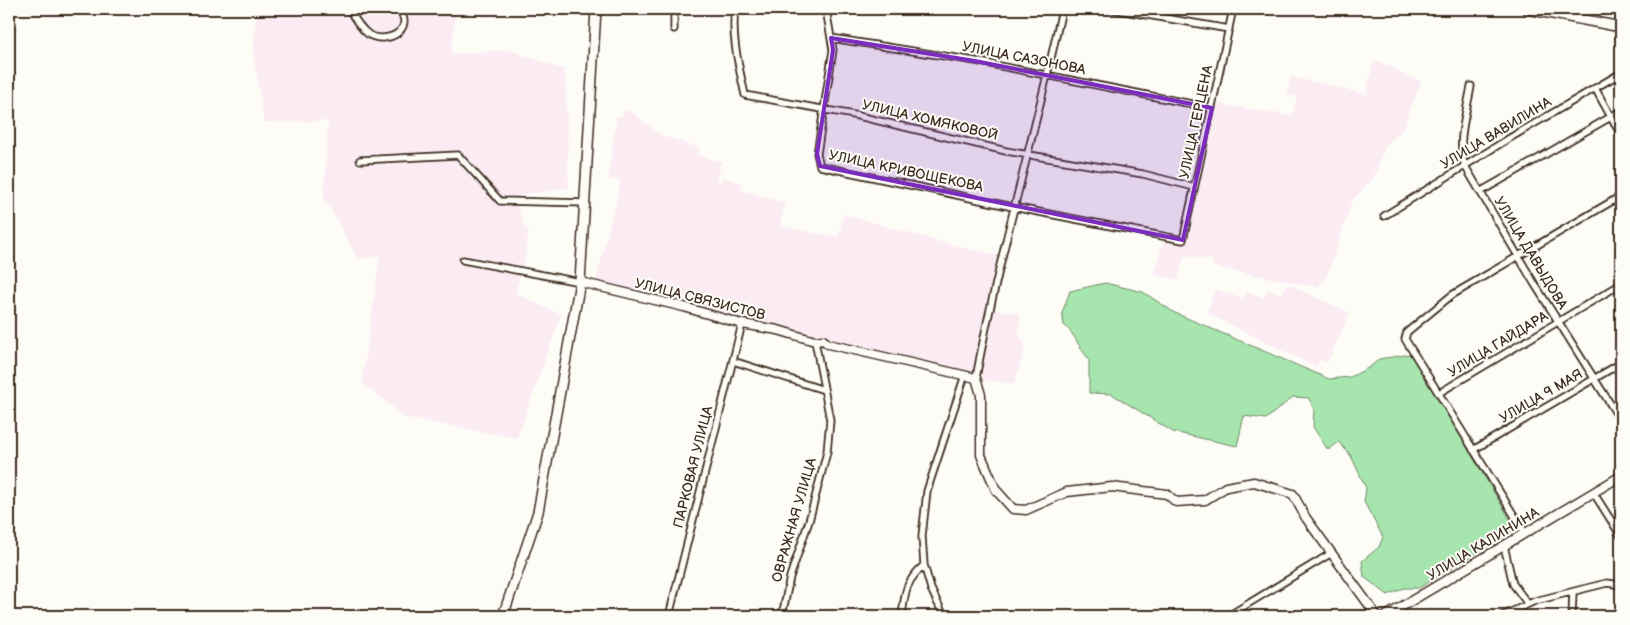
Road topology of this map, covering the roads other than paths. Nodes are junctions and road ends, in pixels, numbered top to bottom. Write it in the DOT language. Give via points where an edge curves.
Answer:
graph roads {
  1 [pos="349,9"];
  2 [pos="398,9"];
  3 [pos="596,9"];
  4 [pos="674,9"];
  5 [pos="735,9"];
  6 [pos="826,9"];
  7 [pos="1062,9"];
  8 [pos="1112,9"];
  9 [pos="1233,9"];
  10 [pos="1527,9"];
  11 [pos="1621,28"];
  12 [pos="674,29"];
  13 [pos="1229,29"];
  14 [pos="831,38"];
  15 [pos="1621,73"];
  16 [pos="1048,75"];
  17 [pos="1471,86"];
  18 [pos="1595,88"];
  19 [pos="1212,108"];
  20 [pos="825,110"];
  21 [pos="1621,112"];
  22 [pos="1611,118"];
  23 [pos="1621,135"];
  24 [pos="1028,154"];
  25 [pos="360,160"];
  26 [pos="1465,166"];
  27 [pos="1194,187"];
  28 [pos="1480,192"];
  29 [pos="1621,196"];
  30 [pos="586,203"];
  31 [pos="1012,208"];
  32 [pos="1384,216"];
  33 [pos="1519,258"];
  34 [pos="463,260"];
  35 [pos="580,282"];
  36 [pos="1621,284"];
  37 [pos="1559,322"];
  38 [pos="742,324"];
  39 [pos="815,341"];
  40 [pos="733,361"];
  41 [pos="1621,363"];
  42 [pos="965,375"];
  43 [pos="976,378"];
  44 [pos="1595,379"];
  45 [pos="824,390"];
  46 [pos="1439,393"];
  47 [pos="1621,421"];
  48 [pos="1473,450"];
  49 [pos="1621,476"];
  50 [pos="1593,492"];
  51 [pos="1525,533"];
  52 [pos="1621,536"];
  53 [pos="1504,546"];
  54 [pos="1330,554"];
  55 [pos="924,565"];
  56 [pos="1621,586"];
  57 [pos="1573,592"];
  58 [pos="1528,604"];
  59 [pos="504,616"];
  60 [pos="669,616"];
  61 [pos="782,616"];
  62 [pos="902,616"];
  63 [pos="944,616"];
  64 [pos="1228,616"];
  65 [pos="1377,616"];
  66 [pos="1386,616"];
  67 [pos="1502,616"];
  68 [pos="1572,616"];
  1 -- 2 [label="street" via="369,35 382,38 399,34 404,28"];
  3 -- 30 [label="main road"];
  4 -- 12 [label="street"];
  5 -- 20 [label="street, УЛИЦА ХОМЯКОВОЙ" via="733,21 745,95"];
  6 -- 14 [label="street"];
  7 -- 16 [label="street"];
  8 -- 13 [label="street"];
  9 -- 13 [label="street, УЛИЦА ГЕРЦЕНА"];
  10 -- 11 [label="main road"];
  13 -- 19 [label="street, УЛИЦА ГЕРЦЕНА"];
  14 -- 16 [label="street, УЛИЦА САЗОНОВА"];
  14 -- 20 [label="street" via="833,50"];
  15 -- 18 [label="street, УЛИЦА ВАВИЛИНА"];
  16 -- 19 [label="street, УЛИЦА САЗОНОВА"];
  16 -- 24 [label="street"];
  17 -- 26 [label="street, УЛИЦА ДАВЫДОВА" via="1460,154"];
  18 -- 22 [label="street"];
  18 -- 26 [label="street, УЛИЦА ВАВИЛИНА"];
  19 -- 27 [label="street, УЛИЦА ГЕРЦЕНА"];
  20 -- 24 [label="street, УЛИЦА ХОМЯКОВОЙ"];
  20 -- 31 [label="street, УЛИЦА КРИВОЩЕКОВА" via="817,154 820,166"];
  21 -- 22 [label="street"];
  22 -- 23 [label="street"];
  22 -- 28 [label="street"];
  24 -- 27 [label="street, УЛИЦА ХОМЯКОВОЙ" via="1143,174"];
  24 -- 31 [label="street"];
  25 -- 30 [label="street" via="458,155 500,201"];
  26 -- 28 [label="street, УЛИЦА ДАВЫДОВА"];
  26 -- 32 [label="street, УЛИЦА ВАВИЛИНА"];
  27 -- 31 [label="street, УЛИЦА ГЕРЦЕНА" via="1183,240"];
  28 -- 33 [label="street, УЛИЦА ДАВЫДОВА"];
  29 -- 33 [label="street"];
  30 -- 35 [label="main road"];
  31 -- 43 [label="street"];
  33 -- 37 [label="street, УЛИЦА ДАВЫДОВА"];
  33 -- 46 [label="street" via="1452,296 1407,332 1406,339"];
  34 -- 35 [label="street"];
  35 -- 38 [label="street, УЛИЦА СВЯЗИСТОВ"];
  35 -- 59 [label="main road" via="538,512"];
  36 -- 37 [label="street, УЛИЦА ГАЙДАРА"];
  37 -- 44 [label="street, УЛИЦА ДАВЫДОВА"];
  37 -- 46 [label="street, УЛИЦА ГАЙДАРА"];
  38 -- 39 [label="street, УЛИЦА СВЯЗИСТОВ"];
  38 -- 40 [label="street, ПАРКОВАЯ УЛИЦА"];
  39 -- 42 [label="street, УЛИЦА СВЯЗИСТОВ" via="823,340 828,344"];
  39 -- 45 [label="street, ОВРАЖНАЯ УЛИЦА"];
  40 -- 45 [label="street"];
  40 -- 60 [label="street, ПАРКОВАЯ УЛИЦА"];
  41 -- 44 [label="street, УЛИЦА 9 МАЯ"];
  42 -- 43 [label="street, УЛИЦА СВЯЗИСТОВ"];
  42 -- 55 [label="street" via="926,491 922,536"];
  43 -- 54 [label="street" via="981,395 980,455 996,490 1014,509 1026,510 1067,492 1112,486 1167,494 1176,502 1194,502 1205,500 1226,487 1254,482 1294,494"];
  44 -- 47 [label="street, УЛИЦА ДАВЫДОВА"];
  44 -- 48 [label="street, УЛИЦА 9 МАЯ"];
  45 -- 61 [label="street, ОВРАЖНАЯ УЛИЦА" via="830,420 827,452 790,577"];
  46 -- 48 [label="street"];
  48 -- 51 [label="street"];
  49 -- 50 [label="street, УЛИЦА КАЛИНИНА"];
  50 -- 51 [label="street, УЛИЦА КАЛИНИНА"];
  50 -- 52 [label="street"];
  51 -- 53 [label="street, УЛИЦА КАЛИНИНА"];
  53 -- 58 [label="street" via="1514,584"];
  53 -- 66 [label="street, УЛИЦА КАЛИНИНА"];
  54 -- 64 [label="street"];
  54 -- 65 [label="street"];
  55 -- 62 [label="street" via="910,577"];
  55 -- 63 [label="street"];
  56 -- 57 [label="street" via="1607,582"];
  57 -- 58 [label="street"];
  57 -- 68 [label="street"];
  58 -- 67 [label="street"];
}
